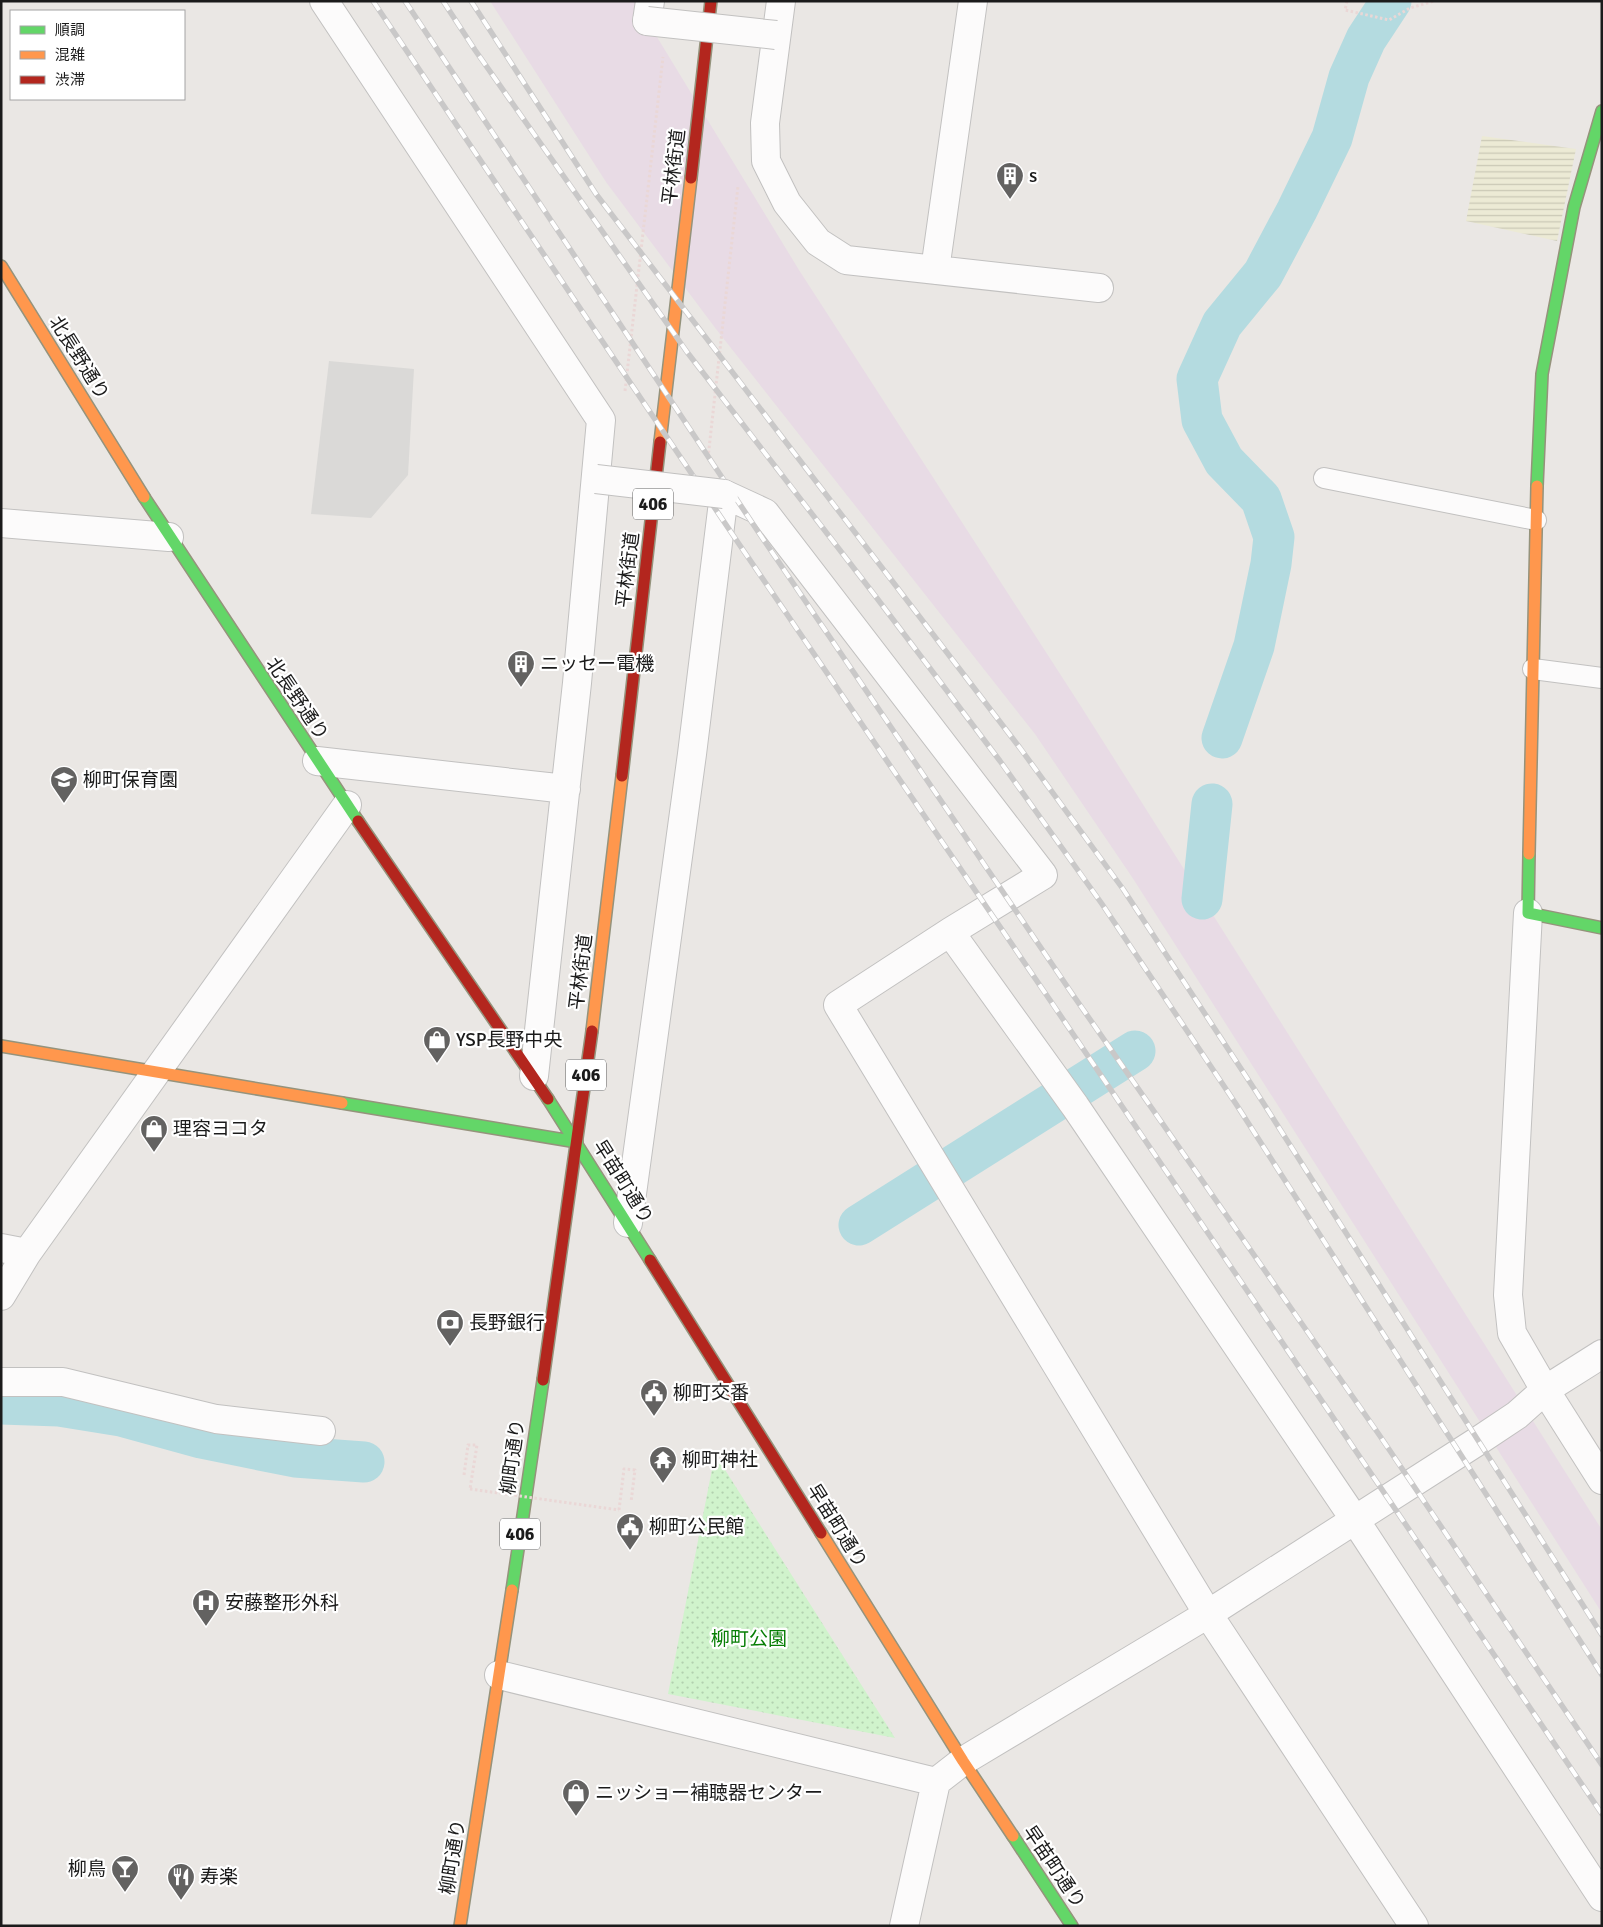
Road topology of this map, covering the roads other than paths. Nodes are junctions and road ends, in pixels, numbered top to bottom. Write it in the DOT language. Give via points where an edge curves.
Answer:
graph roads {
  1 [pos="324,1"];
  2 [pos="711,1"];
  3 [pos="781,1"];
  4 [pos="973,1"];
  5 [pos="648,11"];
  6 [pos="776,35"];
  7 [pos="1602,111"];
  8 [pos="1,266"];
  9 [pos="936,270"];
  10 [pos="1099,288"];
  11 [pos="1324,478"];
  12 [pos="596,479"];
  13 [pos="724,494"];
  14 [pos="1536,520"];
  15 [pos="1,523"];
  16 [pos="169,537"];
  17 [pos="1533,668"];
  18 [pos="1602,678"];
  19 [pos="317,761"];
  20 [pos="566,789"];
  21 [pos="346,805"];
  22 [pos="1528,913"];
  23 [pos="1602,928"];
  24 [pos="950,932"];
  25 [pos="1,1046"];
  26 [pos="157,1072"];
  27 [pos="534,1076"];
  28 [pos="577,1142"];
  29 [pos="628,1223"];
  30 [pos="14,1251"];
  31 [pos="1,1296"];
  32 [pos="1602,1354"];
  33 [pos="1,1382"];
  34 [pos="1545,1390"];
  35 [pos="321,1431"];
  36 [pos="1602,1480"];
  37 [pos="1355,1520"];
  38 [pos="1208,1614"];
  39 [pos="499,1676"];
  40 [pos="963,1761"];
  41 [pos="936,1782"];
  42 [pos="1602,1897"];
  43 [pos="460,1926"];
  44 [pos="904,1926"];
  45 [pos="1072,1926"];
  46 [pos="1414,1926"];
  1 -- 12 [label="street" via="600,420"];
  2 -- 28 [label="main road, 平林街道 / 406"];
  3 -- 6 [label="street"];
  4 -- 9 [label="street"];
  5 -- 6 [label="street, bridge"];
  6 -- 9 [label="street" via="764,123 766,161 787,203 818,242 846,260"];
  7 -- 14 [label="main road" via="1574,207 1542,374"];
  8 -- 16 [label="main road, 北長野通り"];
  9 -- 10 [label="street"];
  11 -- 14 [label="lane"];
  12 -- 13 [label="street, bridge"];
  12 -- 20 [label="street"];
  13 -- 24 [label="street" via="765,514 1043,875"];
  13 -- 29 [label="street"];
  14 -- 17 [label="main road"];
  15 -- 16 [label="street"];
  16 -- 19 [label="main road, 北長野通り"];
  17 -- 18 [label="lane"];
  17 -- 22 [label="main road"];
  19 -- 20 [label="street"];
  19 -- 21 [label="main road, 北長野通り"];
  20 -- 27 [label="street"];
  21 -- 26 [label="street"];
  21 -- 27 [label="main road, 北長野通り"];
  22 -- 23 [label="main road"];
  22 -- 34 [label="street" via="1508,1295 1512,1333"];
  24 -- 37 [label="street" via="1075,1106"];
  24 -- 38 [label="street" via="838,1005"];
  25 -- 26 [label="main road"];
  26 -- 28 [label="main road"];
  26 -- 30 [label="street"];
  27 -- 28 [label="main road, 北長野通り"];
  28 -- 29 [label="main road, 早苗町通り"];
  28 -- 39 [label="main road, 柳町通り / 406"];
  29 -- 40 [label="main road, 早苗町通り"];
  30 -- 31 [label="street"];
  32 -- 34 [label="street"];
  33 -- 35 [label="street" via="63,1382 216,1418"];
  34 -- 36 [label="street"];
  34 -- 37 [label="street" via="1517,1415"];
  37 -- 38 [label="street"];
  37 -- 42 [label="street"];
  38 -- 40 [label="street"];
  38 -- 46 [label="street"];
  39 -- 41 [label="street"];
  39 -- 43 [label="main road, 柳町通り / 406"];
  40 -- 41 [label="street"];
  40 -- 45 [label="main road, 早苗町通り"];
  41 -- 44 [label="street"];
}
